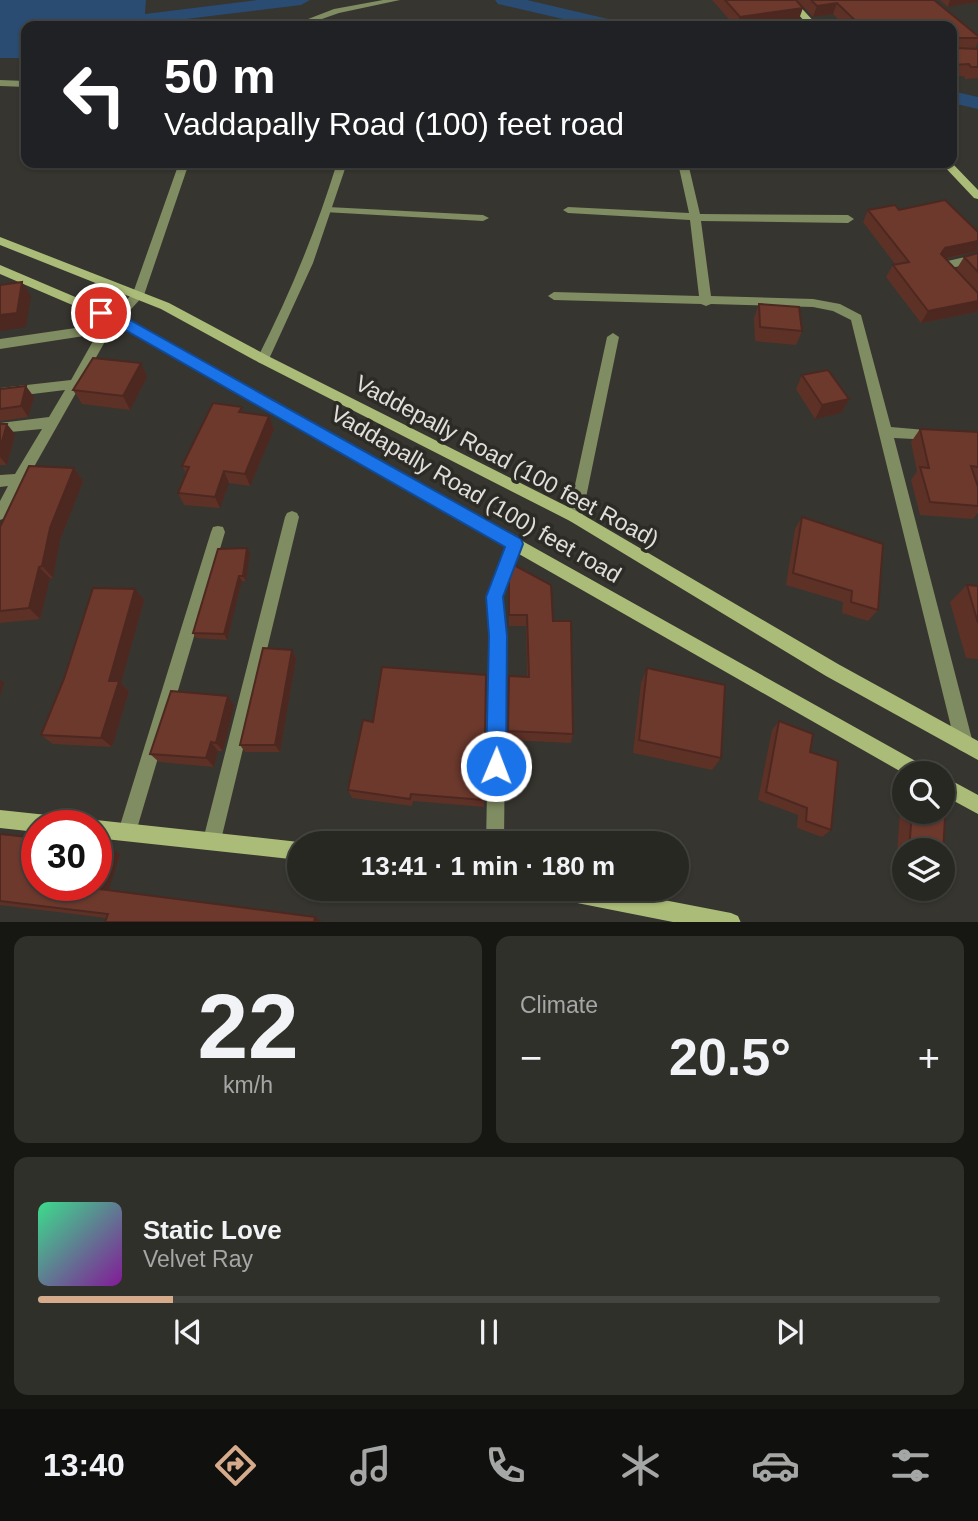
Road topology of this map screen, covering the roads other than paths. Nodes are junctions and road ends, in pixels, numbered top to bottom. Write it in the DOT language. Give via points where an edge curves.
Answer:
graph roads {
  1 [pos="396,0"];
  2 [pos="789,0"];
  3 [pos="309,21"];
  4 [pos="809,21"];
  5 [pos="0,83"];
  6 [pos="21,84"];
  7 [pos="182,168"];
  8 [pos="341,168"];
  9 [pos="685,168"];
  10 [pos="952,168"];
  11 [pos="973,186"];
  12 [pos="978,196"];
  13 [pos="328,210"];
  14 [pos="568,210"];
  15 [pos="483,218"];
  16 [pos="695,218"];
  17 [pos="848,219"];
  18 [pos="0,241"];
  19 [pos="978,258"];
  20 [pos="0,270"];
  21 [pos="960,286"];
  22 [pos="138,295"];
  23 [pos="554,296"];
  24 [pos="706,302"];
  25 [pos="111,323"];
  26 [pos="613,337"];
  27 [pos="0,344"];
  28 [pos="263,359"];
  29 [pos="75,384"];
  30 [pos="0,393"];
  31 [pos="53,422"];
  32 [pos="0,428"];
  33 [pos="885,432"];
  34 [pos="951,437"];
  35 [pos="19,480"];
  36 [pos="0,481"];
  37 [pos="0,513"];
  38 [pos="292,517"];
  39 [pos="575,517"];
  40 [pos="218,532"];
  41 [pos="515,544"];
  42 [pos="964,743"];
  43 [pos="978,751"];
  44 [pos="899,761"];
  45 [pos="955,792"];
  46 [pos="978,805"];
  47 [pos="0,819"];
  48 [pos="21,821"];
  49 [pos="112,831"];
  50 [pos="495,831"];
  51 [pos="127,832"];
  52 [pos="212,840"];
  53 [pos="287,849"];
  54 [pos="620,901"];
  55 [pos="731,922"];
  1 -- 3 [label="street"];
  2 -- 4 [label="main road"];
  5 -- 6 [label="street"];
  7 -- 22 [label="street"];
  8 -- 13 [label="street"];
  9 -- 16 [label="street"];
  10 -- 11 [label="main road"];
  11 -- 12 [label="main road"];
  13 -- 15 [label="street"];
  13 -- 28 [label="street"];
  14 -- 16 [label="street"];
  16 -- 17 [label="street"];
  16 -- 24 [label="street"];
  18 -- 22 [label="main road, Vaddepally Road (100 feet Road)"];
  19 -- 21 [label="street" via="943,266"];
  20 -- 25 [label="main road, Vaddapally Road (100) feet road"];
  22 -- 25 [label="street"];
  22 -- 28 [label="main road, Vaddepally Road (100 feet Road)"];
  23 -- 24 [label="street"];
  24 -- 33 [label="street" via="813,303 850,312 861,325"];
  25 -- 27 [label="street"];
  25 -- 29 [label="street"];
  25 -- 41 [label="main road, Vaddapally Road (100) feet road"];
  26 -- 39 [label="street"];
  28 -- 39 [label="main road, Vaddepally Road (100 feet Road)"];
  29 -- 30 [label="street"];
  29 -- 31 [label="street"];
  31 -- 32 [label="street"];
  31 -- 35 [label="street"];
  33 -- 34 [label="street"];
  33 -- 42 [label="street"];
  35 -- 36 [label="street"];
  35 -- 37 [label="street"];
  38 -- 52 [label="street"];
  39 -- 42 [label="main road, Vaddepally Road (100 feet Road)"];
  40 -- 51 [label="street"];
  41 -- 44 [label="main road, Vaddapally Road (100) feet road"];
  41 -- 50 [label="street" via="495,597"];
  42 -- 43 [label="main road, Vaddepally Road (100 feet Road)"];
  45 -- 46 [label="main road"];
  47 -- 48 [label="main road"];
  49 -- 51 [label="main road"];
  51 -- 52 [label="main road"];
  52 -- 53 [label="main road"];
  54 -- 55 [label="main road"];
}
